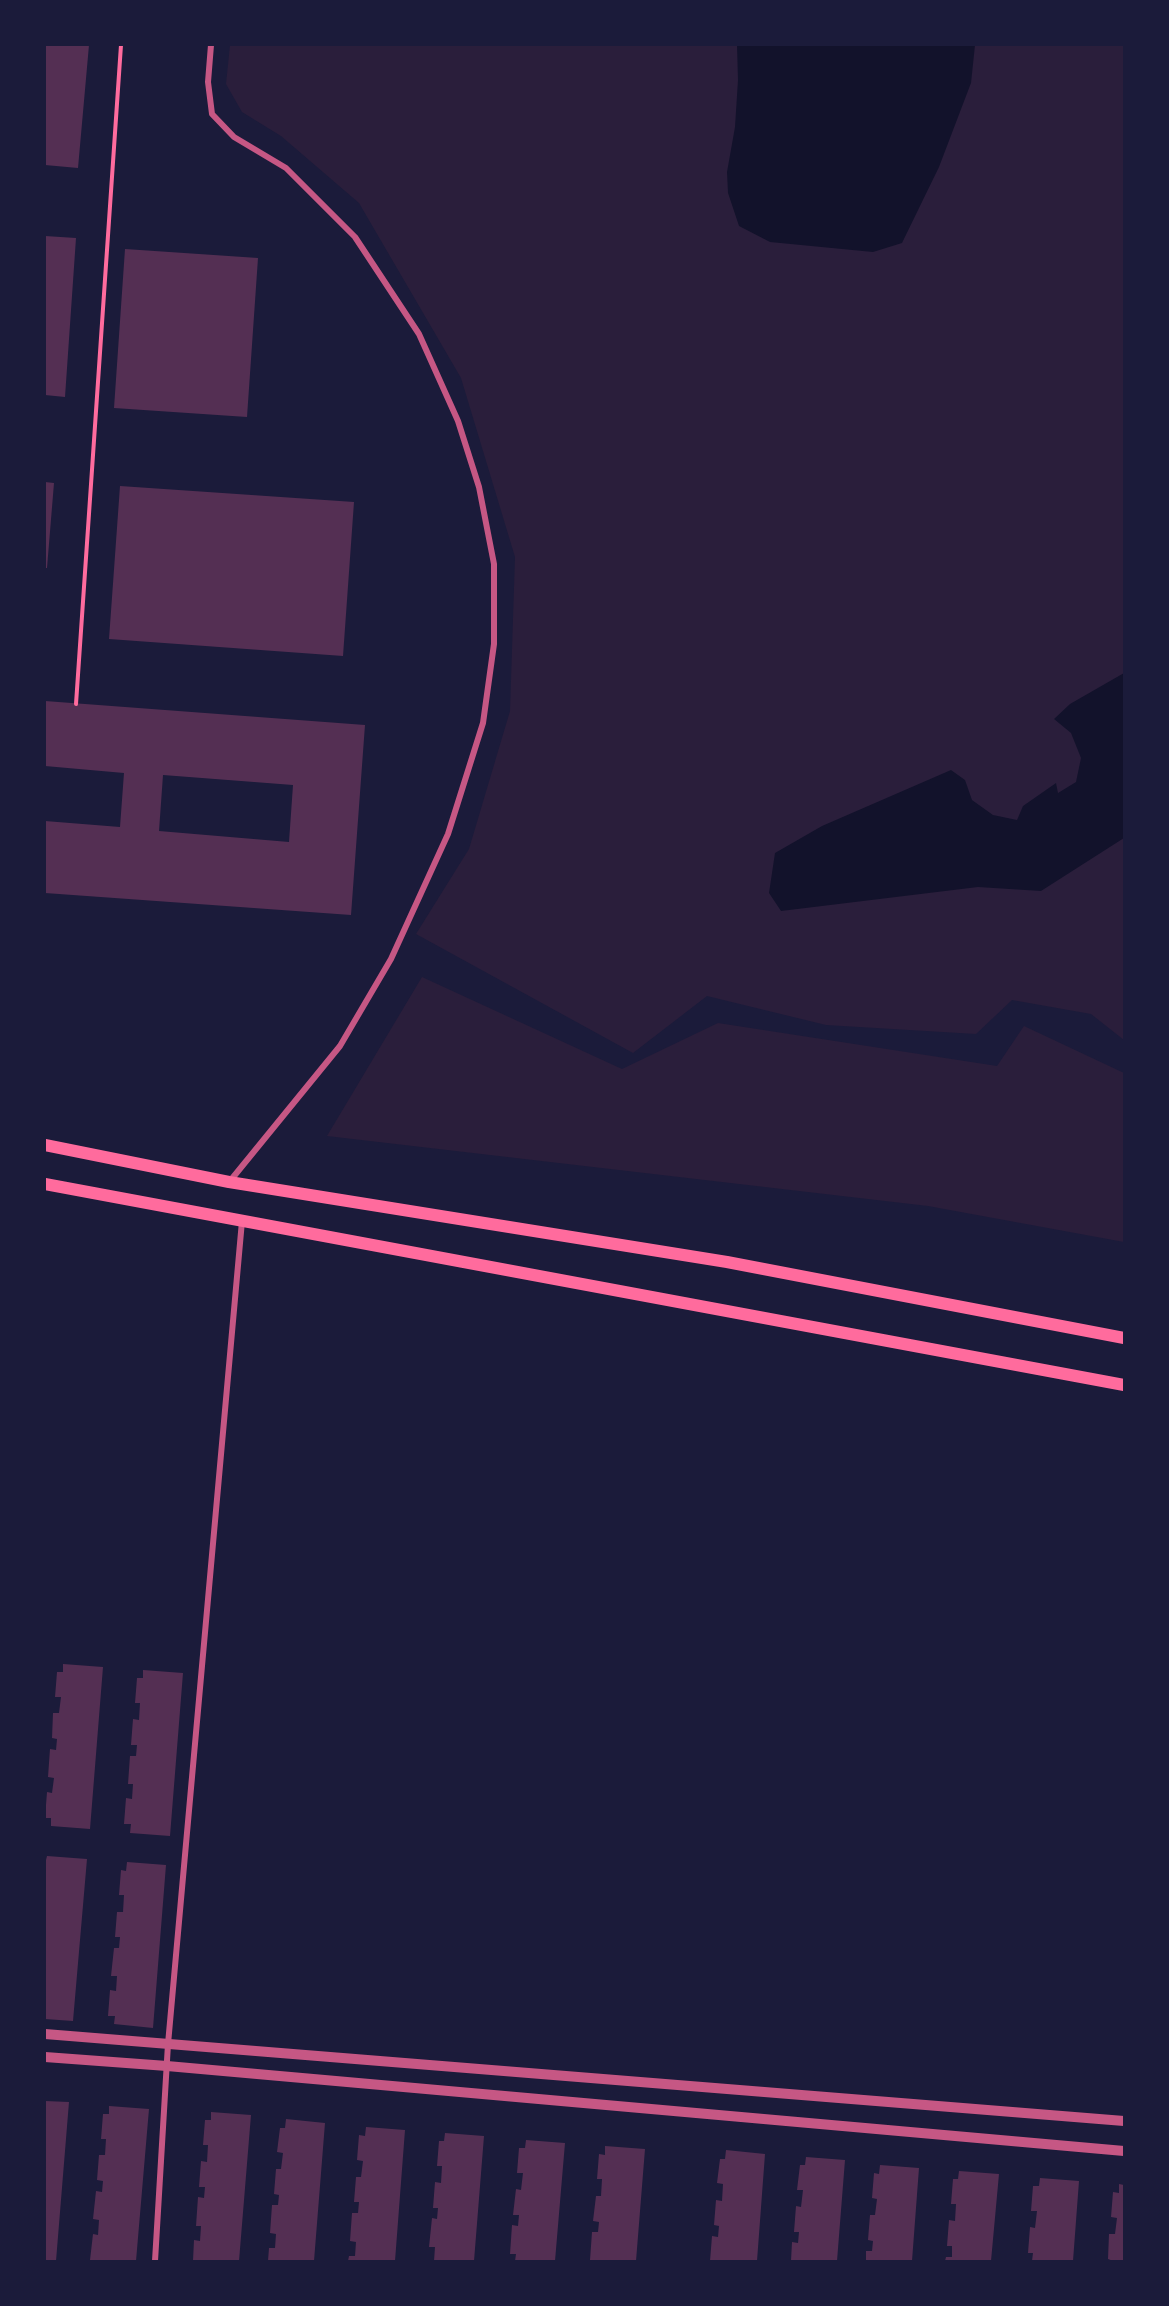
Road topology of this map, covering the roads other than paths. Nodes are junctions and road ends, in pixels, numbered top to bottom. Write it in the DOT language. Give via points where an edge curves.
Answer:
graph roads {
  1 [pos="211,45"];
  2 [pos="45,1145"];
  3 [pos="229,1182"];
  4 [pos="45,1184"];
  5 [pos="242,1221"];
  6 [pos="1124,1338"];
  7 [pos="1124,1385"];
  8 [pos="45,2034"];
  9 [pos="168,2044"];
  10 [pos="45,2057"];
  11 [pos="167,2066"];
  12 [pos="1124,2121"];
  13 [pos="1124,2151"];
  14 [pos="155,2261"];
  1 -- 3 [label="street" via="207,82 212,114 234,136 286,168 355,237 419,334 461,432 478,487 494,564 494,644 483,723 448,834 391,959 340,1046"];
  2 -- 3 [label="main road"];
  3 -- 6 [label="main road" via="727,1262"];
  4 -- 5 [label="main road"];
  5 -- 7 [label="main road"];
  5 -- 9 [label="street"];
  8 -- 9 [label="street"];
  9 -- 11 [label="street"];
  9 -- 12 [label="street"];
  10 -- 11 [label="street"];
  11 -- 13 [label="street"];
  11 -- 14 [label="street"];
}
